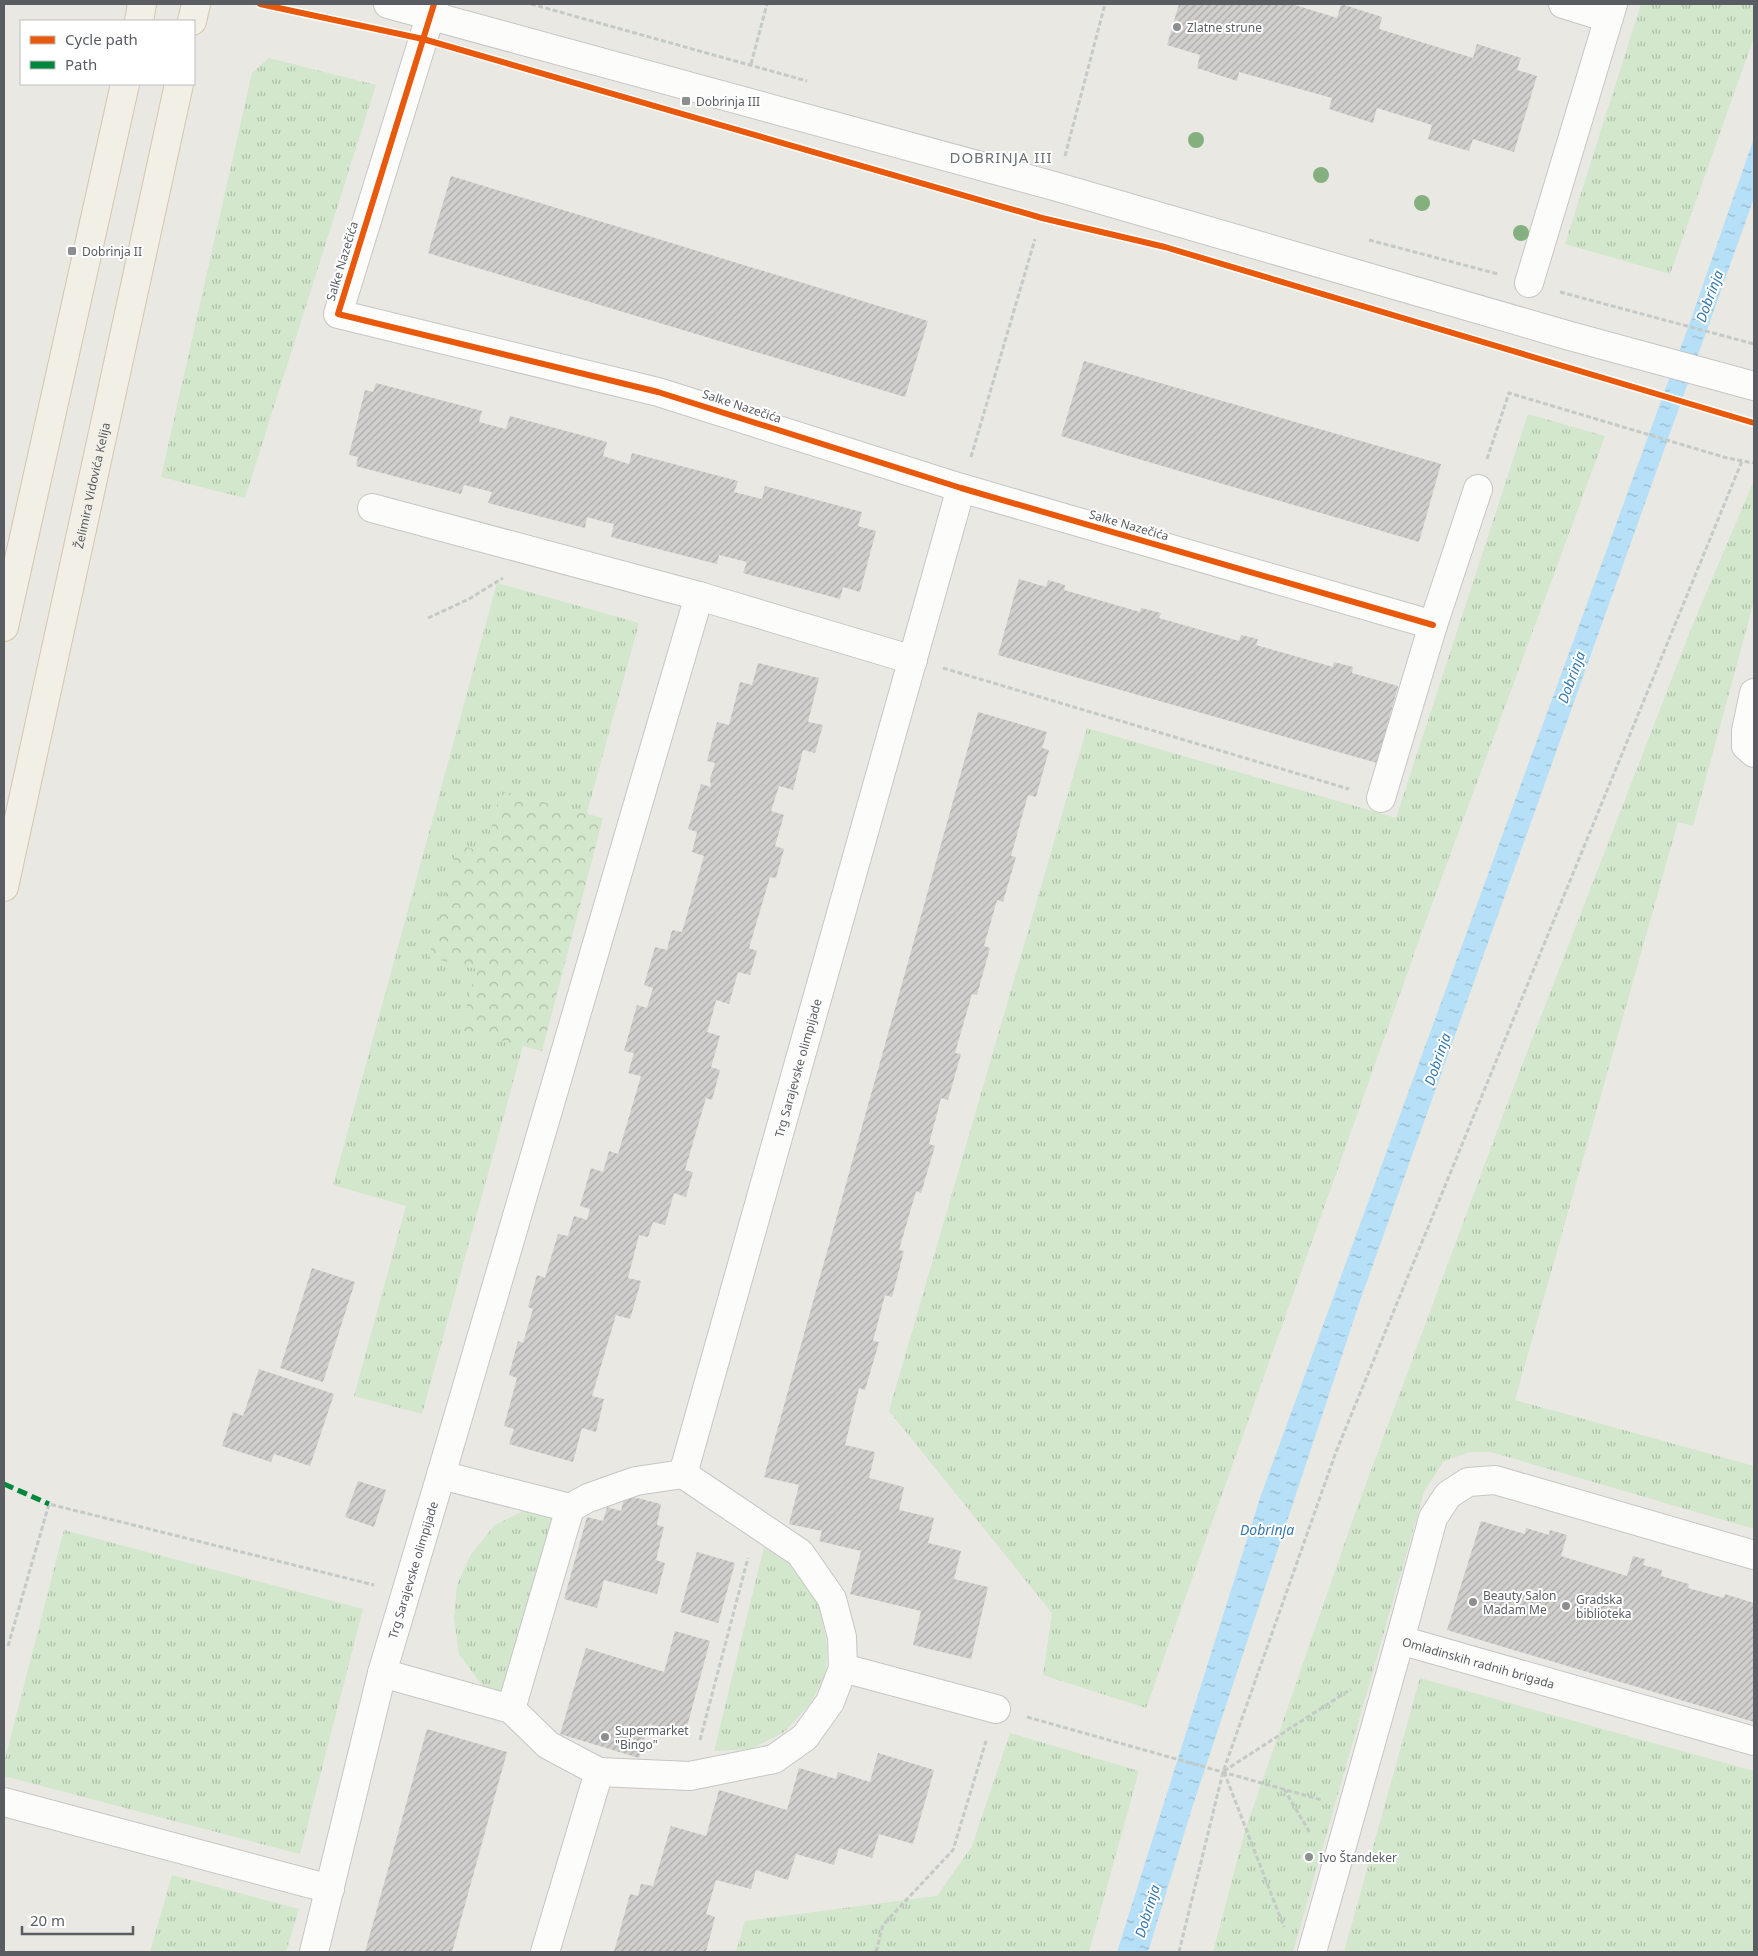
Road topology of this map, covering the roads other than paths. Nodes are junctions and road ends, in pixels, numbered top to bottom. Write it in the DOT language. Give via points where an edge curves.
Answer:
graph roads {
  1 [pos="142,4"];
  2 [pos="196,4"];
  3 [pos="388,4"];
  4 [pos="1563,4"];
  5 [pos="432,10"];
  6 [pos="1611,11"];
  7 [pos="139,20"];
  8 [pos="192,20"];
  9 [pos="125,85"];
  10 [pos="179,85"];
  11 [pos="1529,283"];
  12 [pos="1751,385"];
  13 [pos="961,488"];
  14 [pos="1478,488"];
  15 [pos="372,508"];
  16 [pos="698,596"];
  17 [pos="1433,625"];
  18 [pos="4,627"];
  19 [pos="913,660"];
  20 [pos="1754,693"];
  21 [pos="1754,753"];
  22 [pos="1381,798"];
  23 [pos="4,887"];
  24 [pos="683,1474"];
  25 [pos="442,1475"];
  26 [pos="570,1508"];
  27 [pos="1754,1555"];
  28 [pos="1397,1650"];
  29 [pos="843,1668"];
  30 [pos="382,1674"];
  31 [pos="511,1709"];
  32 [pos="996,1709"];
  33 [pos="1754,1741"];
  34 [pos="599,1772"];
  35 [pos="4,1802"];
  36 [pos="330,1889"];
  37 [pos="314,1952"];
  38 [pos="545,1952"];
  39 [pos="1312,1952"];
  1 -- 7 [label="main road"];
  2 -- 8 [label="main road"];
  3 -- 5 [label="street"];
  4 -- 6 [label="street"];
  5 -- 12 [label="street"];
  5 -- 13 [label="street, Salke Nazečića" via="338,314 658,392"];
  6 -- 11 [label="street"];
  9 -- 18 [label="main road"];
  10 -- 23 [label="main road, Želimira Vidovića Kelija"];
  13 -- 17 [label="street, Salke Nazečića"];
  13 -- 19 [label="street, Trg Sarajevske olimpijade"];
  14 -- 17 [label="street"];
  15 -- 16 [label="street"];
  16 -- 19 [label="street"];
  16 -- 25 [label="street, Trg Sarajevske olimpijade"];
  17 -- 22 [label="street"];
  19 -- 24 [label="street, Trg Sarajevske olimpijade"];
  20 -- 21 [label="street" via="1746,746"];
  24 -- 26 [label="street" via="636,1481"];
  24 -- 29 [label="street" via="800,1553 832,1599 842,1637"];
  25 -- 26 [label="street"];
  25 -- 30 [label="street, Trg Sarajevske olimpijade"];
  26 -- 31 [label="street"];
  27 -- 28 [label="street, Omladinskih radnih brigada" via="1495,1480 1468,1482 1448,1495 1433,1518"];
  28 -- 33 [label="street, Omladinskih radnih brigada"];
  28 -- 39 [label="street"];
  29 -- 32 [label="street"];
  29 -- 34 [label="street" via="830,1702 805,1737 774,1758 690,1776"];
  30 -- 31 [label="street"];
  30 -- 36 [label="street, Trg Sarajevske olimpijade"];
  31 -- 34 [label="street" via="548,1745"];
  34 -- 38 [label="street"];
  35 -- 36 [label="street"];
  36 -- 37 [label="street, Trg Sarajevske olimpijade"];
}
